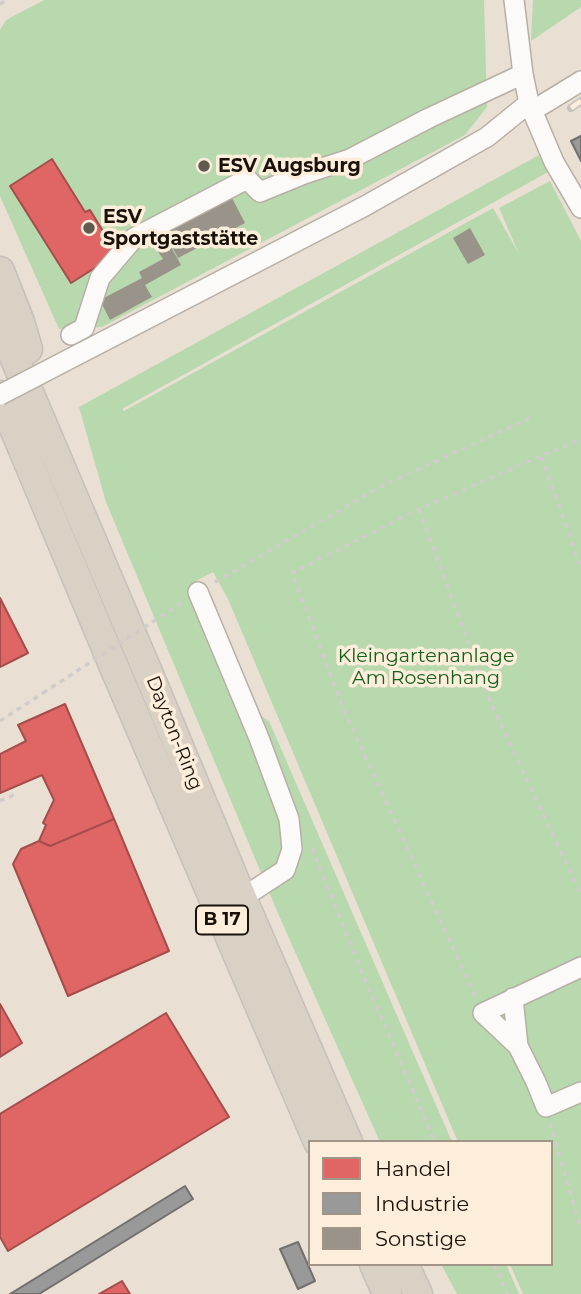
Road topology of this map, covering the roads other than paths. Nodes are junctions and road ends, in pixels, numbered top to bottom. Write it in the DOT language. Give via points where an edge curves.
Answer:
graph roads {
  1 [pos="514,0"];
  2 [pos="523,74"];
  3 [pos="581,80"];
  4 [pos="531,107"];
  5 [pos="581,208"];
  6 [pos="0,271"];
  7 [pos="0,324"];
  8 [pos="71,335"];
  9 [pos="0,395"];
  10 [pos="0,416"];
  11 [pos="42,420"];
  12 [pos="20,445"];
  13 [pos="198,592"];
  14 [pos="242,898"];
  15 [pos="581,967"];
  16 [pos="513,998"];
  17 [pos="518,1046"];
  18 [pos="581,1092"];
  19 [pos="317,1140"];
  20 [pos="347,1140"];
  21 [pos="375,1266"];
  22 [pos="387,1294"];
  1 -- 2 [label="street"];
  2 -- 4 [label="street"];
  2 -- 8 [label="street" via="350,159 260,192 247,178 134,238 100,278 84,328"];
  3 -- 4 [label="street"];
  4 -- 5 [label="street" via="554,162"];
  4 -- 9 [label="street, bridge" via="365,206"];
  6 -- 11 [label="highway" via="31,359"];
  7 -- 11 [label="highway, Dayton-Ring / B 17"];
  9 -- 12 [label="highway, Dayton-Ring / B 17"];
  10 -- 12 [label="highway"];
  11 -- 14 [label="highway, Dayton-Ring / B 17"];
  12 -- 19 [label="highway, Dayton-Ring / B 17"];
  13 -- 14 [label="street" via="289,819 292,849 285,870"];
  14 -- 20 [label="highway, Dayton-Ring / B 17"];
  15 -- 16 [label="street"];
  16 -- 17 [label="street"];
  16 -- 17 [label="street" via="482,1013"];
  17 -- 18 [label="street" via="546,1107"];
  21 -- 22 [label="highway"];
}
